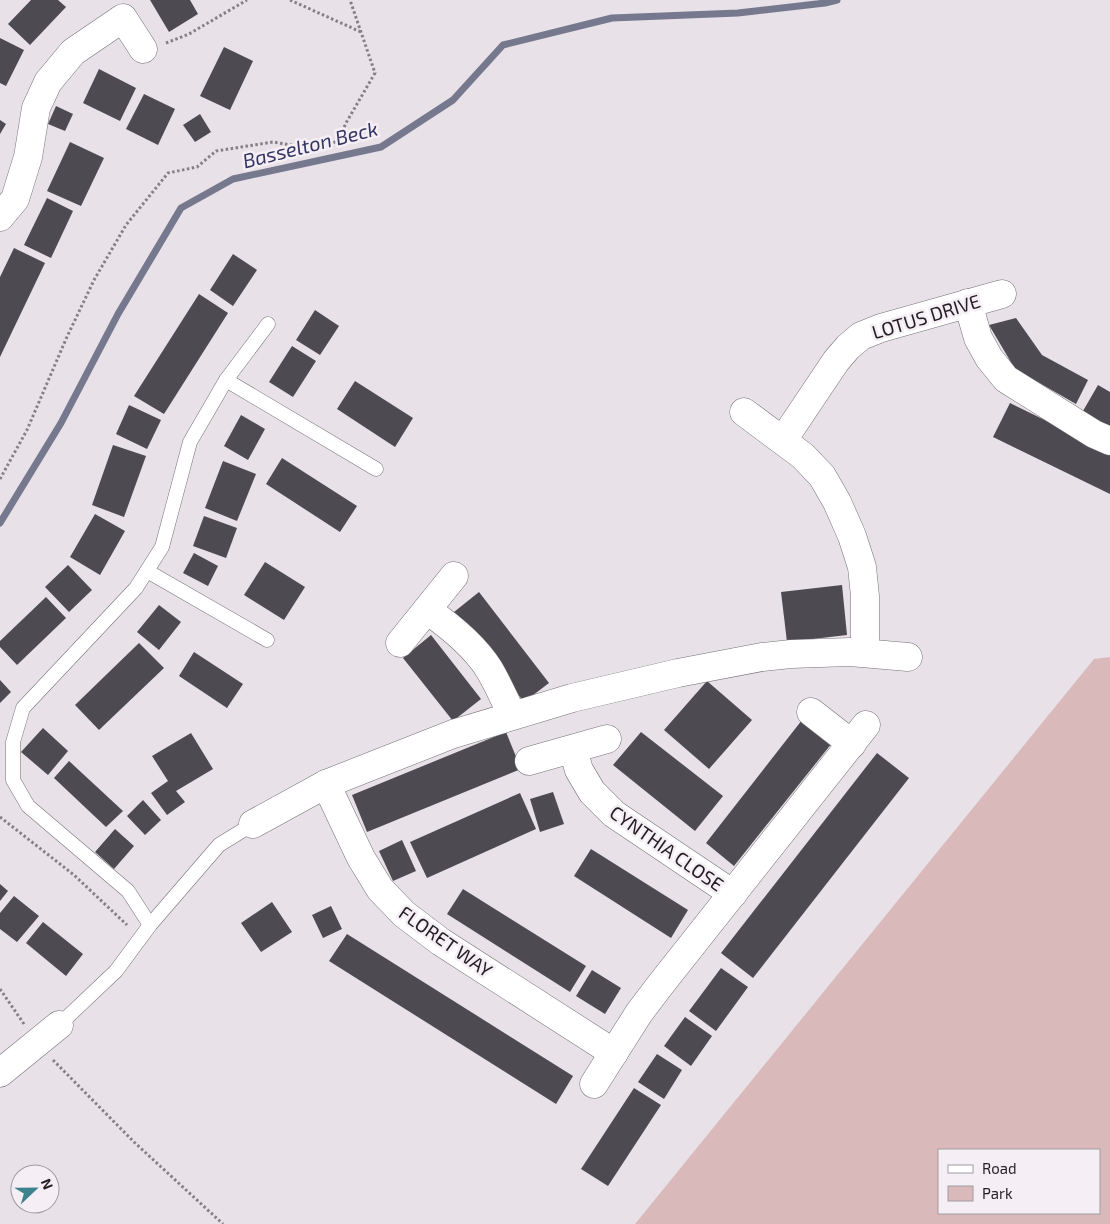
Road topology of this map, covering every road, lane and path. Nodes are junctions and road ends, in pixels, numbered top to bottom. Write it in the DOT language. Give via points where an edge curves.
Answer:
graph roads {
  1 [pos="247,0"];
  2 [pos="290,0"];
  3 [pos="350,0"];
  4 [pos="120,9"];
  5 [pos="362,32"];
  6 [pos="143,50"];
  7 [pos="0,217"];
  8 [pos="1002,294"];
  9 [pos="968,303"];
  10 [pos="268,324"];
  11 [pos="226,380"];
  12 [pos="744,412"];
  13 [pos="783,440"];
  14 [pos="1110,440"];
  15 [pos="376,469"];
  16 [pos="0,479"];
  17 [pos="147,571"];
  18 [pos="454,576"];
  19 [pos="427,610"];
  20 [pos="267,640"];
  21 [pos="400,643"];
  22 [pos="865,653"];
  23 [pos="908,657"];
  24 [pos="811,712"];
  25 [pos="512,715"];
  26 [pos="607,739"];
  27 [pos="573,750"];
  28 [pos="529,761"];
  29 [pos="326,784"];
  30 [pos="0,817"];
  31 [pos="253,824"];
  32 [pos="733,894"];
  33 [pos="150,926"];
  34 [pos="140,938"];
  35 [pos="0,990"];
  36 [pos="59,1025"];
  37 [pos="36,1043"];
  38 [pos="614,1053"];
  39 [pos="0,1073"];
  40 [pos="594,1084"];
  41 [pos="223,1224"];
  1 -- 6 [label="path" via="189,34"];
  2 -- 5 [label="path"];
  3 -- 5 [label="path"];
  4 -- 6 [label="street"];
  4 -- 7 [label="street" via="73,52 48,82 36,108 28,157 15,199"];
  5 -- 16 [label="path" via="375,73 338,142 315,149 273,142 216,150 197,167 168,173 126,225 94,280 28,430"];
  8 -- 9 [label="street, LOTUS DRIVE"];
  9 -- 13 [label="street, LOTUS DRIVE" via="861,336 836,361"];
  9 -- 14 [label="street" via="978,338 1006,379 1094,434"];
  10 -- 11 [label="lane"];
  11 -- 15 [label="lane"];
  11 -- 17 [label="lane" via="190,442 162,546"];
  12 -- 13 [label="street"];
  13 -- 22 [label="street" via="822,476 852,536 862,567"];
  17 -- 20 [label="lane"];
  17 -- 33 [label="lane" via="136,588 23,708 13,742 14,780 28,806 128,891"];
  18 -- 19 [label="street"];
  19 -- 21 [label="street"];
  19 -- 25 [label="street" via="475,651 489,669"];
  22 -- 23 [label="street"];
  22 -- 25 [label="street" via="821,652 762,658 625,685"];
  24 -- 32 [label="street" via="859,734"];
  25 -- 29 [label="street" via="453,734"];
  26 -- 27 [label="street"];
  27 -- 28 [label="street"];
  27 -- 32 [label="street, CYNTHIA CLOSE" via="579,770 592,792 614,814"];
  29 -- 31 [label="street"];
  29 -- 38 [label="street, FLORET WAY" via="361,858 380,889 404,914 441,942"];
  30 -- 34 [label="path" via="74,875"];
  31 -- 33 [label="lane" via="219,845"];
  32 -- 38 [label="street" via="650,998"];
  33 -- 34 [label="lane"];
  34 -- 36 [label="lane" via="116,971"];
  35 -- 37 [label="path"];
  36 -- 37 [label="street"];
  37 -- 39 [label="street"];
  37 -- 41 [label="path" via="134,1142"];
  38 -- 40 [label="street"];
}
